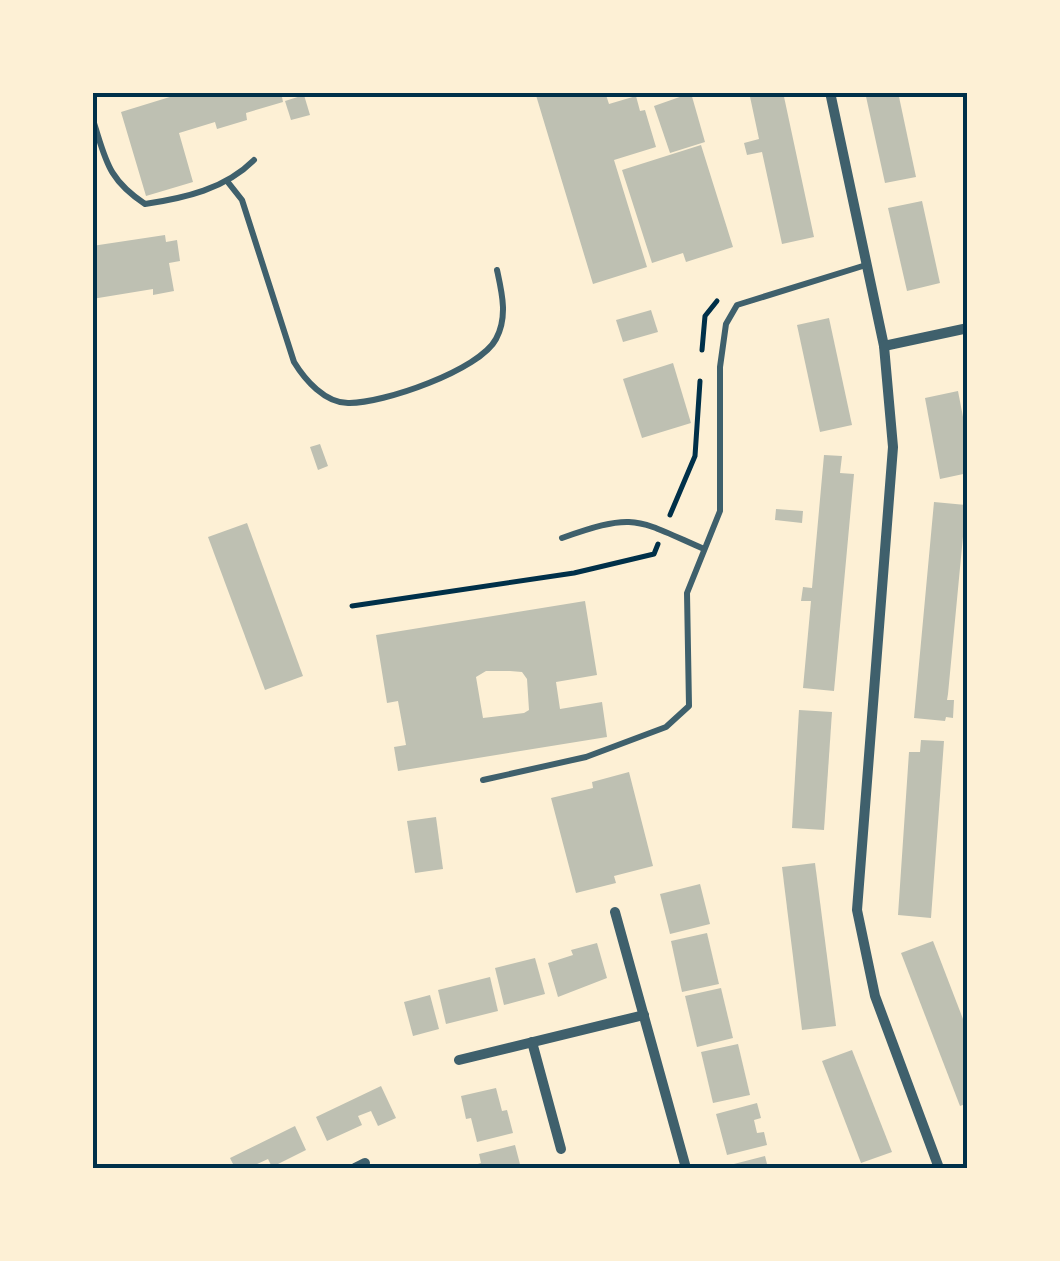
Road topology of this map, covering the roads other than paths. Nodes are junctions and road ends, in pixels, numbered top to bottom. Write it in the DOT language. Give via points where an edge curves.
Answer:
graph roads {
  1 [pos="830,92"];
  2 [pos="92,116"];
  3 [pos="254,160"];
  4 [pos="226,181"];
  5 [pos="867,264"];
  6 [pos="498,270"];
  7 [pos="968,328"];
  8 [pos="884,346"];
  9 [pos="562,538"];
  10 [pos="704,549"];
  11 [pos="482,780"];
  12 [pos="615,912"];
  13 [pos="644,1015"];
  14 [pos="532,1042"];
  15 [pos="459,1060"];
  16 [pos="561,1149"];
  17 [pos="686,1168"];
  18 [pos="939,1168"];
  1 -- 5 [label="street"];
  2 -- 4 [label="lane" via="112,176 145,204"];
  3 -- 4 [label="lane"];
  4 -- 6 [label="lane" via="242,200 294,362 307,382 346,404 389,396 462,368 495,344 504,302"];
  5 -- 8 [label="street"];
  5 -- 10 [label="lane" via="737,305 726,324 720,510"];
  7 -- 8 [label="street"];
  8 -- 18 [label="street" via="893,447 857,910 875,996"];
  9 -- 10 [label="lane" via="638,520"];
  10 -- 11 [label="lane" via="687,592 689,706 666,727 586,757"];
  12 -- 13 [label="street"];
  13 -- 14 [label="street"];
  13 -- 17 [label="street"];
  14 -- 15 [label="street"];
  14 -- 16 [label="street"];
}
